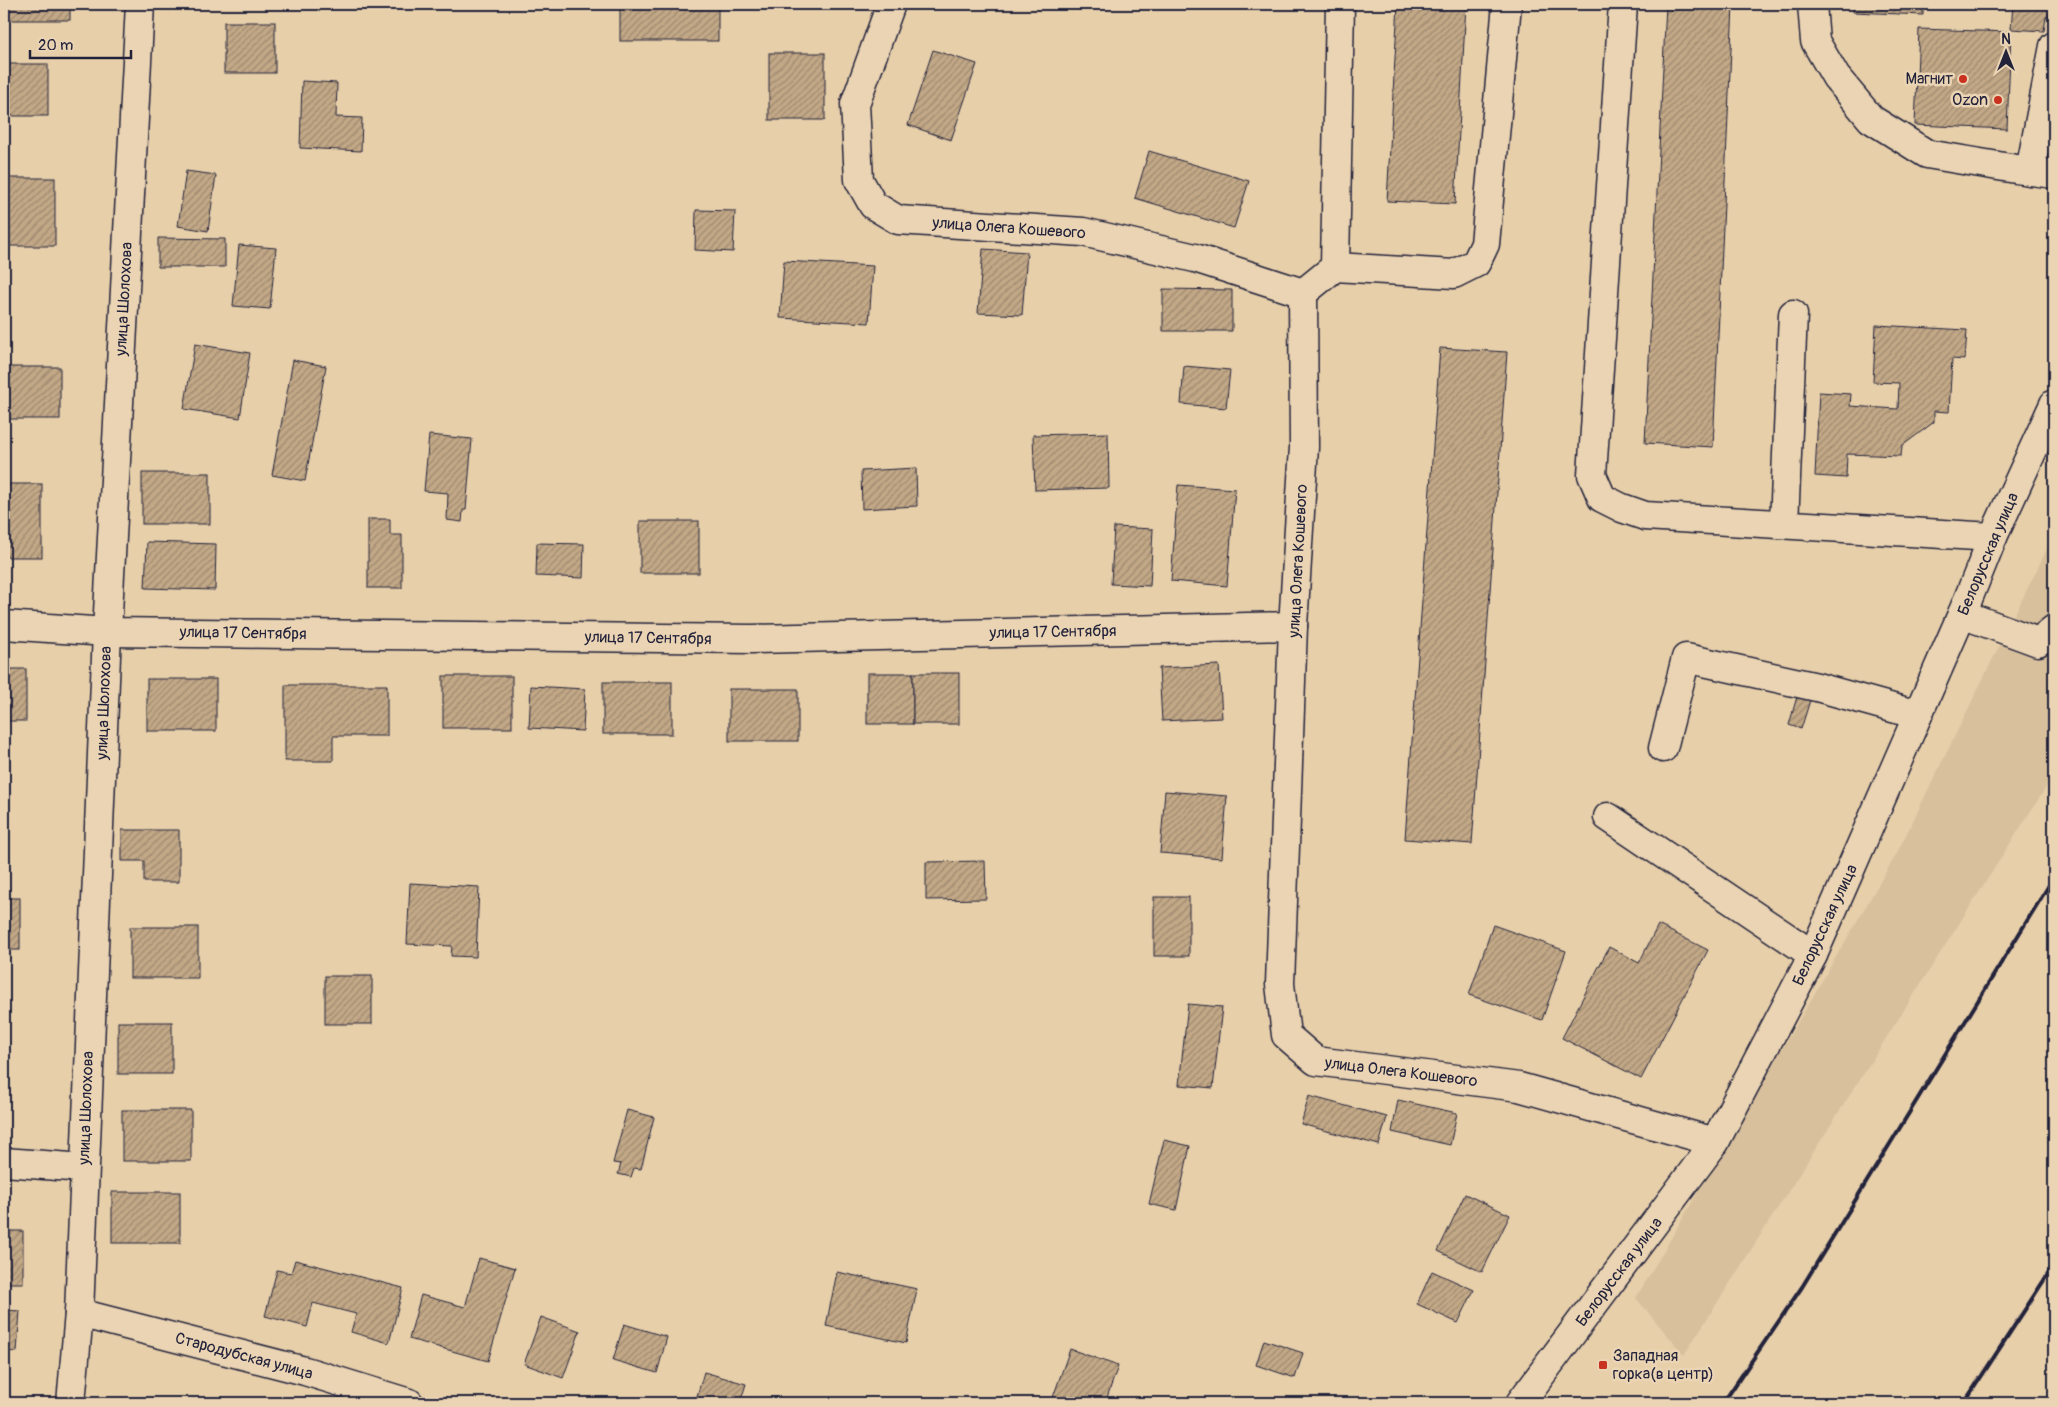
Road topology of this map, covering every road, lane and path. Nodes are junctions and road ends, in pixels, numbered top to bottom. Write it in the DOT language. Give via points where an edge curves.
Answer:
graph roads {
  1 [pos="140,4"];
  2 [pos="891,4"];
  3 [pos="1340,4"];
  4 [pos="1507,4"];
  5 [pos="1623,4"];
  6 [pos="1812,4"];
  7 [pos="2054,46"];
  8 [pos="2042,173"];
  9 [pos="1335,267"];
  10 [pos="1303,293"];
  11 [pos="1793,314"];
  12 [pos="2054,404"];
  13 [pos="1784,524"];
  14 [pos="1993,537"];
  15 [pos="1962,614"];
  16 [pos="4,625"];
  17 [pos="1293,626"];
  18 [pos="2054,629"];
  19 [pos="107,632"];
  20 [pos="1918,715"];
  21 [pos="1663,748"];
  22 [pos="1608,816"];
  23 [pos="1813,955"];
  24 [pos="1715,1142"];
  25 [pos="4,1162"];
  26 [pos="84,1168"];
  27 [pos="79,1313"];
  28 [pos="71,1403"];
  29 [pos="408,1403"];
  30 [pos="1520,1403"];
  1 -- 19 [label="street, улица Шолохова"];
  2 -- 10 [label="street, улица Олега Кошевого" via="855,104 858,180 873,205 898,220 1082,232 1195,258"];
  3 -- 9 [label="street"];
  4 -- 9 [label="street" via="1485,244 1476,263 1454,274"];
  5 -- 13 [label="street" via="1592,475 1602,498 1645,516"];
  6 -- 8 [label="street" via="1815,41 1836,76 1871,119 1927,154"];
  7 -- 8 [label="street"];
  9 -- 10 [label="street"];
  10 -- 17 [label="street, улица Олега Кошевого" via="1304,447"];
  11 -- 13 [label="street"];
  12 -- 14 [label="street, Белорусская улица"];
  13 -- 14 [label="street"];
  14 -- 15 [label="street, Белорусская улица"];
  15 -- 18 [label="street" via="2038,642"];
  15 -- 20 [label="street, Белорусская улица"];
  16 -- 19 [label="street, улица 17 Сентября"];
  17 -- 19 [label="street, улица 17 Сентября" via="752,639"];
  17 -- 24 [label="street, улица Олега Кошевого" via="1280,984 1286,1034 1316,1061 1519,1087"];
  19 -- 26 [label="street, улица Шолохова"];
  20 -- 21 [label="street" via="1817,687 1686,658"];
  20 -- 23 [label="street, Белорусская улица"];
  22 -- 23 [label="street"];
  23 -- 24 [label="street, Белорусская улица"];
  24 -- 30 [label="street, Белорусская улица"];
  25 -- 26 [label="street"];
  26 -- 27 [label="street, улица Шолохова"];
  27 -- 28 [label="street, улица Шолохова"];
  27 -- 29 [label="street, Стародубская улица" via="305,1372"];
}
